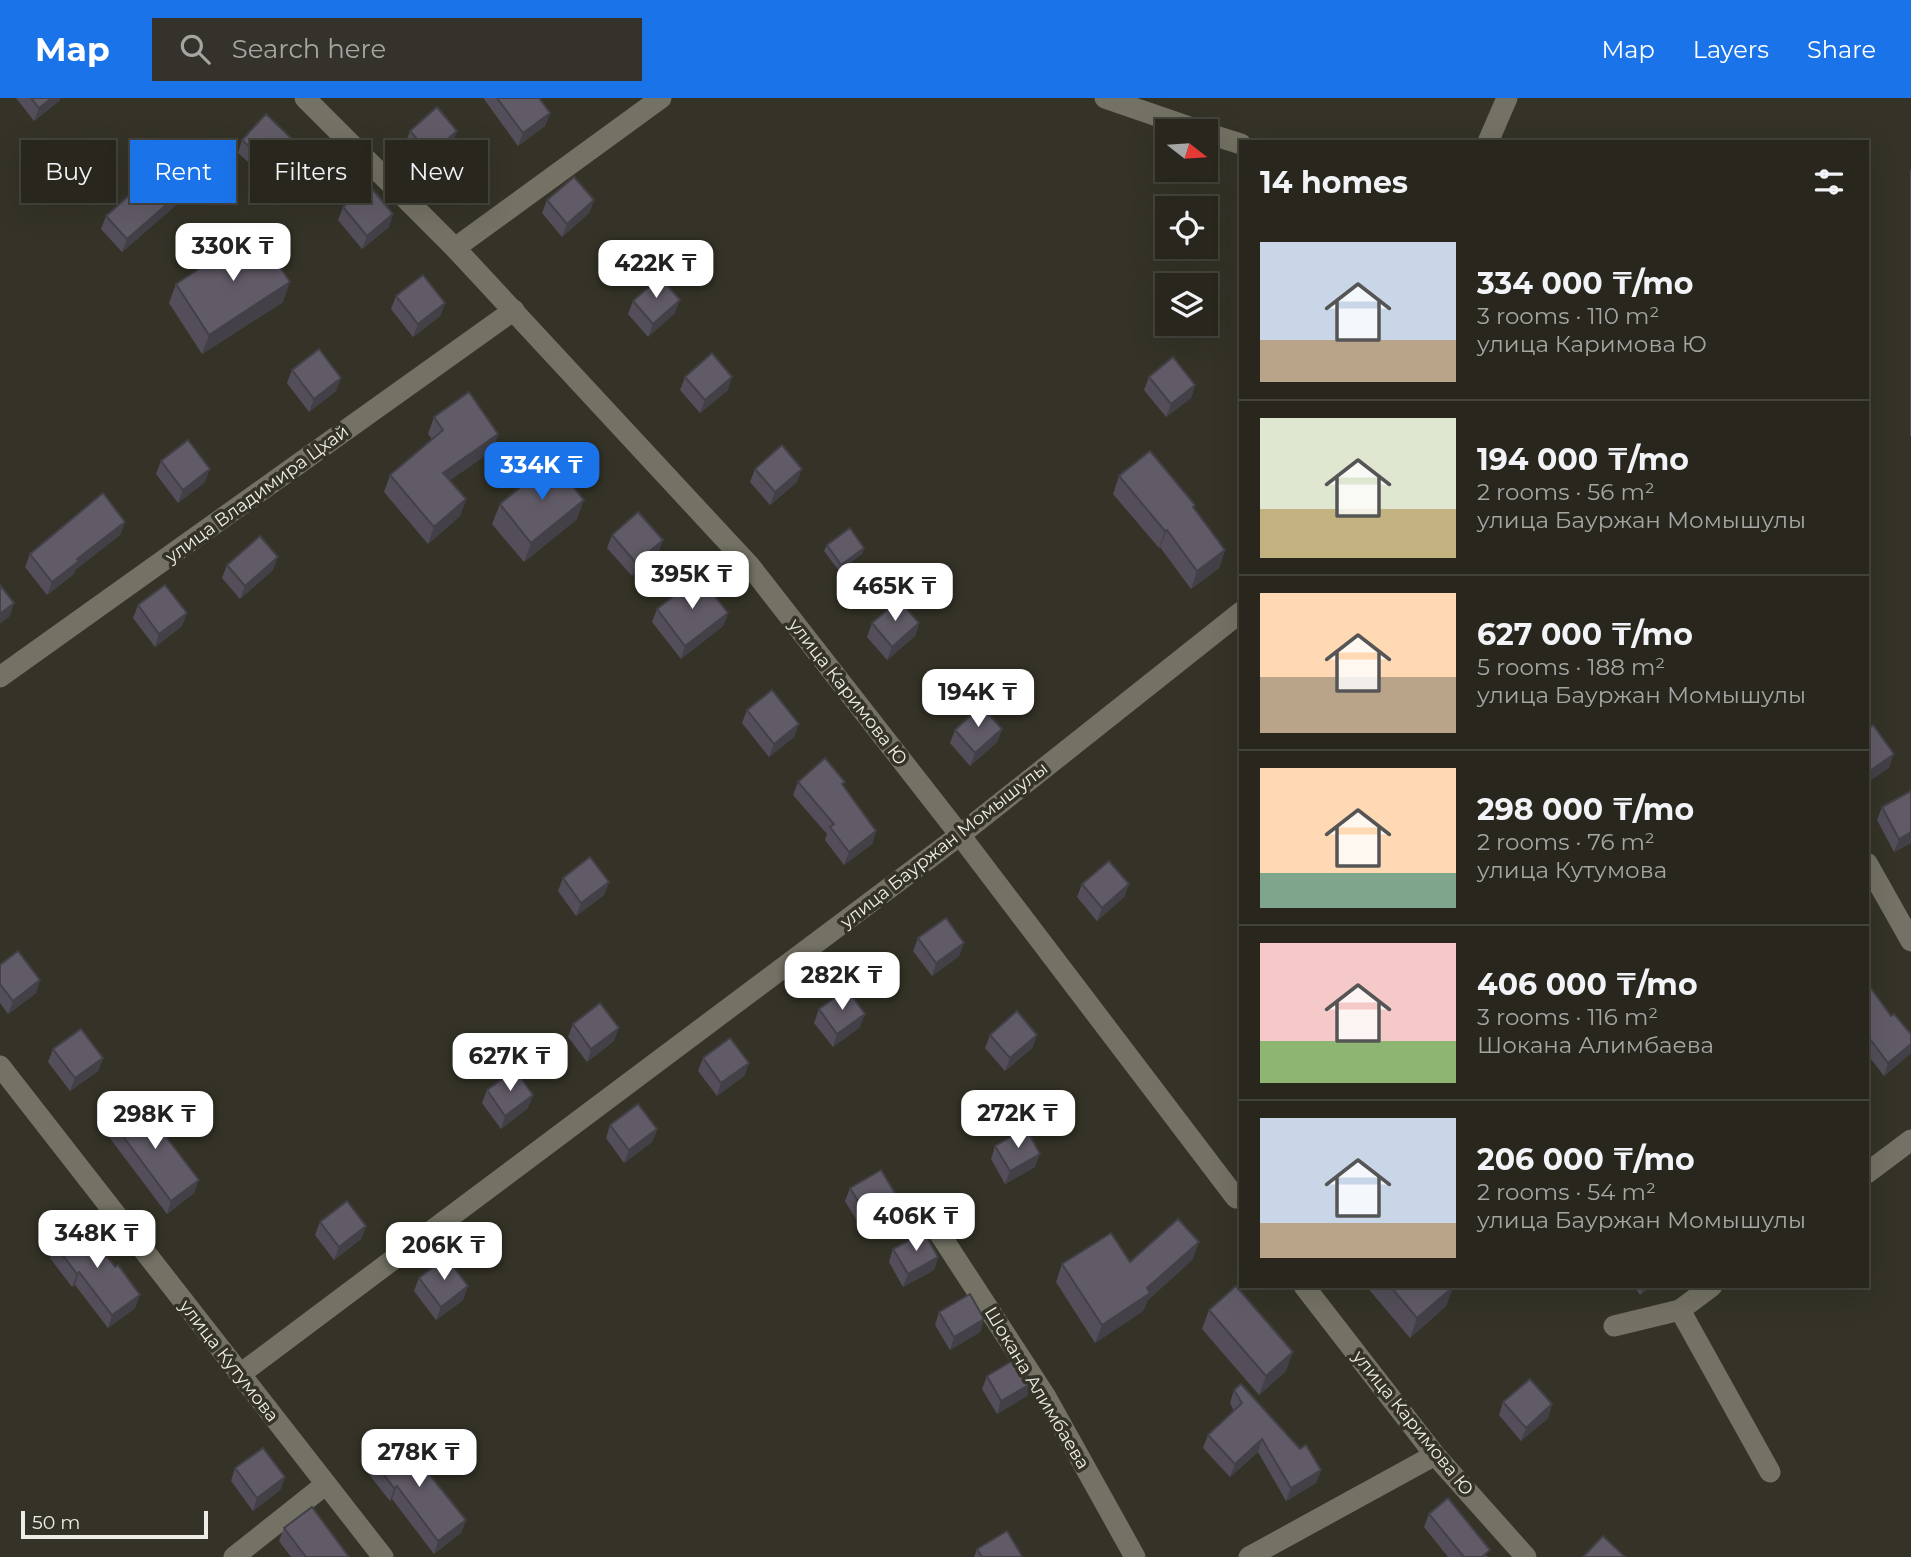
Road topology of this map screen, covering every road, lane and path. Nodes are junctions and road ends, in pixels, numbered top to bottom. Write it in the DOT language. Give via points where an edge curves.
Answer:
graph roads {
  1 [pos="305,98"];
  2 [pos="660,98"];
  3 [pos="1105,98"];
  4 [pos="1507,98"];
  5 [pos="1166,119"];
  6 [pos="1218,137"];
  7 [pos="1489,140"];
  8 [pos="1239,143"];
  9 [pos="455,248"];
  10 [pos="514,310"];
  11 [pos="1239,614"];
  12 [pos="0,677"];
  13 [pos="960,835"];
  14 [pos="1869,867"];
  15 [pos="1911,941"];
  16 [pos="0,1066"];
  17 [pos="1911,1140"];
  18 [pos="1869,1171"];
  19 [pos="1239,1199"];
  20 [pos="932,1222"];
  21 [pos="1306,1288"];
  22 [pos="1709,1288"];
  23 [pos="1680,1310"];
  24 [pos="1614,1326"];
  25 [pos="239,1374"];
  26 [pos="1435,1455"];
  27 [pos="1770,1472"];
  28 [pos="326,1484"];
  29 [pos="234,1557"];
  30 [pos="383,1557"];
  31 [pos="1135,1557"];
  32 [pos="1249,1557"];
  33 [pos="1526,1557"];
  1 -- 9 [label="street, улица Каримова Ю"];
  2 -- 9 [label="street"];
  3 -- 5 [label="street"];
  4 -- 7 [label="street"];
  6 -- 8 [label="street"];
  9 -- 10 [label="street, улица Каримова Ю"];
  10 -- 12 [label="street, улица Владимира Цхай"];
  10 -- 13 [label="street, улица Каримова Ю" via="750,566"];
  11 -- 13 [label="street, улица Бауржан Момышулы"];
  13 -- 19 [label="street, улица Каримова Ю"];
  13 -- 25 [label="street, улица Бауржан Момышулы"];
  14 -- 15 [label="street"];
  16 -- 25 [label="street, улица Кутумова"];
  17 -- 18 [label="street"];
  20 -- 31 [label="street, Шокана Алимбаева" via="1046,1397"];
  21 -- 26 [label="street, улица Каримова Ю"];
  22 -- 23 [label="street"];
  23 -- 24 [label="street"];
  23 -- 27 [label="street"];
  25 -- 28 [label="street, улица Кутумова"];
  26 -- 32 [label="street"];
  26 -- 33 [label="street, улица Каримова Ю"];
  28 -- 29 [label="street"];
  28 -- 30 [label="street, улица Кутумова"];
}
